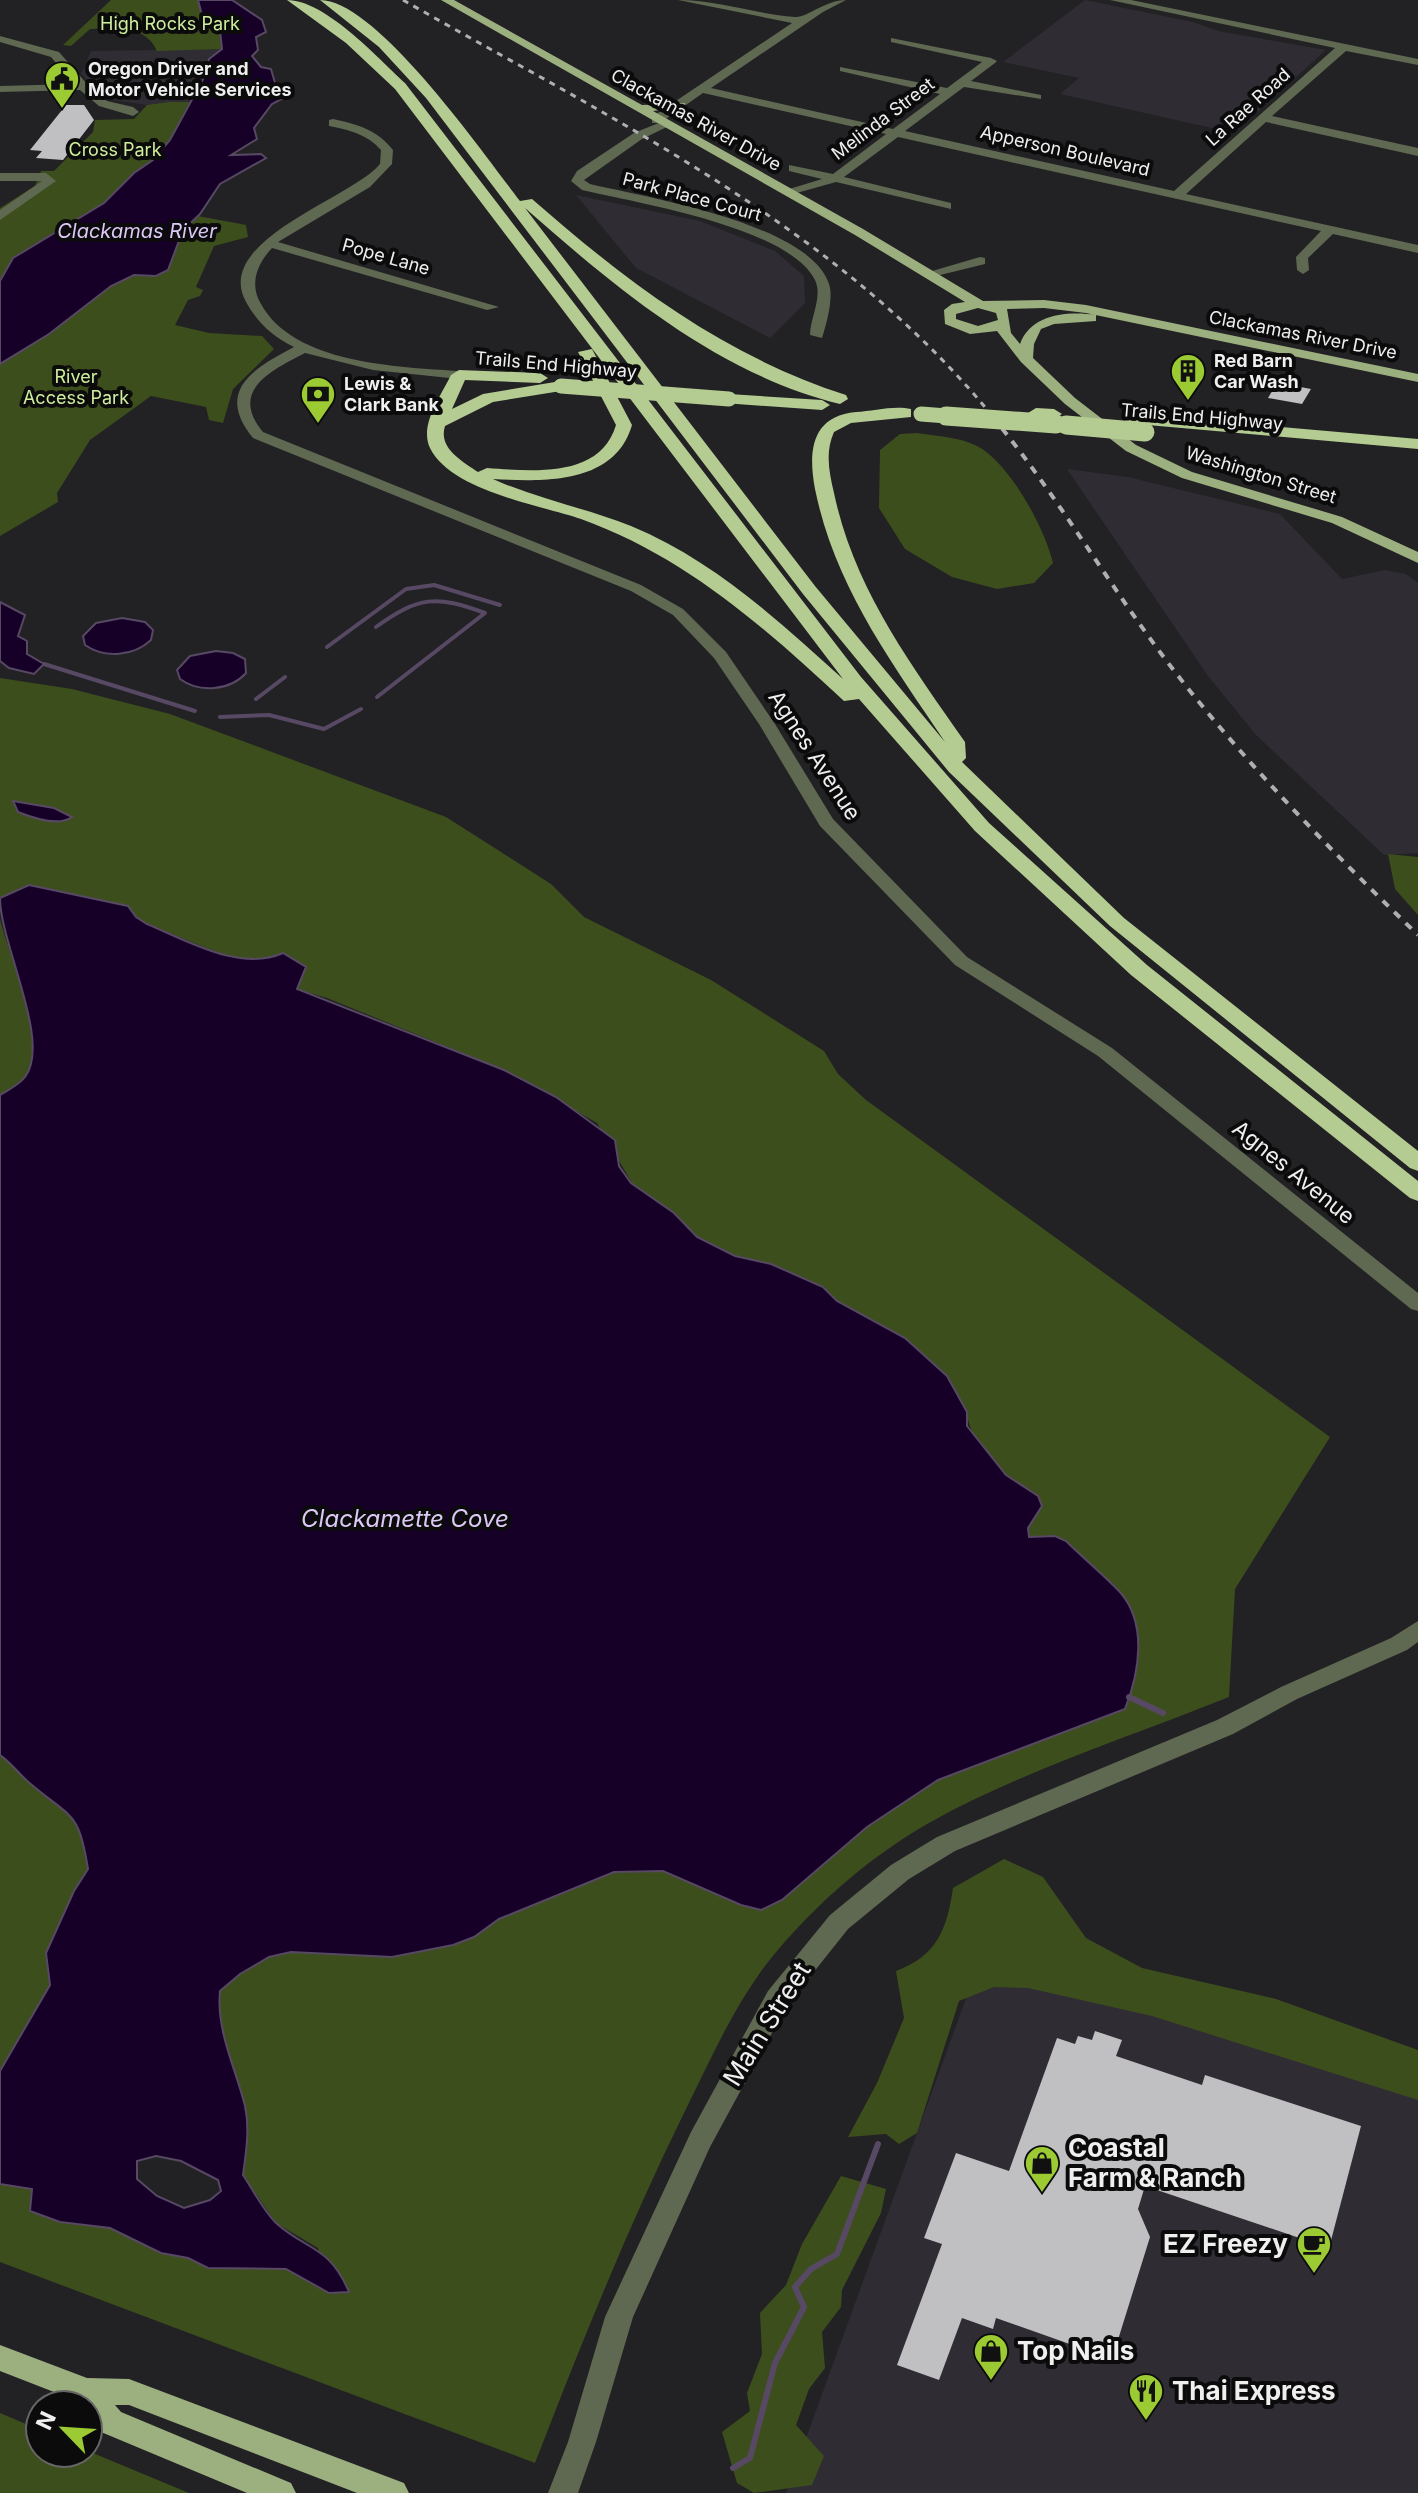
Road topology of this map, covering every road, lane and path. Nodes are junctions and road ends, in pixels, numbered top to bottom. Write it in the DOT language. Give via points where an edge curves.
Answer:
graph roads {
  1 [pos="294,0"];
  2 [pos="327,0"];
  3 [pos="446,0"];
  4 [pos="685,0"];
  5 [pos="841,0"];
  6 [pos="1115,0"];
  7 [pos="802,22"];
  8 [pos="0,39"];
  9 [pos="895,40"];
  10 [pos="1343,47"];
  11 [pos="1418,62"];
  12 [pos="844,69"];
  13 [pos="962,83"];
  14 [pos="80,87"];
  15 [pos="0,89"];
  16 [pos="703,90"];
  17 [pos="949,92"];
  18 [pos="1037,97"];
  19 [pos="681,105"];
  20 [pos="636,108"];
  21 [pos="113,109"];
  22 [pos="1263,118"];
  23 [pos="660,122"];
  24 [pos="333,123"];
  25 [pos="896,133"];
  26 [pos="1418,152"];
  27 [pos="481,161"];
  28 [pos="793,168"];
  29 [pos="0,177"];
  30 [pos="834,179"];
  31 [pos="790,193"];
  32 [pos="1177,195"];
  33 [pos="947,206"];
  34 [pos="0,216"];
  35 [pos="1331,229"];
  36 [pos="269,243"];
  37 [pos="1418,249"];
  38 [pos="980,261"];
  39 [pos="1303,270"];
  40 [pos="928,274"];
  41 [pos="984,305"];
  42 [pos="492,307"];
  43 [pos="953,310"];
  44 [pos="572,312"];
  45 [pos="1091,318"];
  46 [pos="1004,321"];
  47 [pos="980,330"];
  48 [pos="817,335"];
  49 [pos="305,347"];
  50 [pos="1026,359"];
  51 [pos="459,375"];
  52 [pos="1418,378"];
  53 [pos="558,383"];
  54 [pos="1418,388"];
  55 [pos="726,395"];
  56 [pos="840,399"];
  57 [pos="913,410"];
  58 [pos="1053,419"];
  59 [pos="437,423"];
  60 [pos="1418,444"];
  61 [pos="1418,457"];
  62 [pos="466,470"];
  63 [pos="1418,558"];
  64 [pos="922,761"];
  65 [pos="956,768"];
  66 [pos="1418,1163"];
  67 [pos="1418,1193"];
  68 [pos="1418,1304"];
  69 [pos="1412,1639"];
  70 [pos="0,2358"];
  71 [pos="82,2389"];
  72 [pos="104,2391"];
  73 [pos="104,2413"];
  74 [pos="281,2493"];
  75 [pos="394,2493"];
  76 [pos="563,2493"];
  1 -- 44 [label="highway" via="351,40 400,86"];
  2 -- 27 [label="highway" via="406,67"];
  3 -- 20 [label="main road, Clackamas River Drive"];
  4 -- 7 [label="street"];
  5 -- 7 [label="street"];
  6 -- 10 [label="street"];
  7 -- 16 [label="street"];
  8 -- 14 [label="street" via="60,57"];
  9 -- 13 [label="street, Melinda Street" via="991,61"];
  10 -- 11 [label="street"];
  10 -- 22 [label="street, La Rae Road"];
  12 -- 17 [label="street"];
  13 -- 17 [label="street, Melinda Street"];
  13 -- 18 [label="street"];
  14 -- 15 [label="street"];
  14 -- 21 [label="street"];
  16 -- 19 [label="street"];
  16 -- 25 [label="street, Apperson Boulevard"];
  17 -- 25 [label="street, Melinda Street"];
  19 -- 20 [label="main road"];
  19 -- 23 [label="street"];
  20 -- 23 [label="main road, Clackamas River Drive"];
  22 -- 26 [label="street"];
  22 -- 32 [label="street, La Rae Road"];
  23 -- 31 [label="main road, Clackamas River Drive"];
  23 -- 48 [label="street, Park Place Court" via="577,181 751,230 794,250 824,287"];
  24 -- 36 [label="street" via="379,140 387,150 386,164 373,178"];
  25 -- 30 [label="street, Melinda Street"];
  25 -- 32 [label="street, Apperson Boulevard"];
  27 -- 56 [label="highway" via="607,273 650,304 791,385"];
  27 -- 65 [label="highway" via="809,590"];
  28 -- 30 [label="street"];
  29 -- 34 [label="street" via="50,181"];
  30 -- 31 [label="street, Melinda Street"];
  30 -- 33 [label="street"];
  31 -- 40 [label="main road, Clackamas River Drive"];
  32 -- 35 [label="street, Apperson Boulevard"];
  35 -- 37 [label="street, Apperson Boulevard"];
  35 -- 39 [label="street" via="1302,257"];
  36 -- 42 [label="street, Pope Lane"];
  36 -- 49 [label="street" via="250,272 251,299 273,329"];
  38 -- 40 [label="street"];
  40 -- 41 [label="main road, Clackamas River Drive"];
  40 -- 43 [label="main road, Clackamas River Drive" via="950,298"];
  41 -- 43 [label="main road, Clackamas River Drive"];
  41 -- 46 [label="main road, Clackamas River Drive"];
  41 -- 52 [label="main road, Clackamas River Drive" via="1086,309"];
  43 -- 47 [label="main road, Clackamas River Drive" via="950,321"];
  44 -- 62 [label="highway" via="580,342 624,425 620,443 600,460 556,474"];
  44 -- 64 [label="highway" via="740,536"];
  45 -- 46 [label="main road, Clackamas River Drive" via="1038,311"];
  45 -- 50 [label="main road" via="1030,329"];
  45 -- 54 [label="main road, Clackamas River Drive"];
  46 -- 47 [label="main road, Clackamas River Drive"];
  46 -- 50 [label="main road, Washington Street"];
  47 -- 50 [label="main road, Washington Street"];
  49 -- 51 [label="street" via="380,367"];
  49 -- 68 [label="street, Agnes Avenue" via="269,367 245,391 241,414 258,435 636,588 678,612 720,655 826,822 961,961 1105,1052"];
  50 -- 63 [label="main road, Washington Street" via="1114,438 1155,461 1337,520"];
  51 -- 53 [label="highway, Trails End Highway"];
  51 -- 59 [label="highway"];
  53 -- 55 [label="highway, Trails End Highway, bridge"];
  53 -- 59 [label="highway" via="489,398"];
  55 -- 56 [label="highway, Trails End Highway"];
  55 -- 57 [label="highway, Trails End Highway"];
  56 -- 57 [label="highway, Trails End Highway"];
  57 -- 58 [label="highway, Trails End Highway, bridge"];
  57 -- 65 [label="highway" via="847,418 827,429 820,452 824,493 830,524 856,589 955,742"];
  58 -- 60 [label="highway, Trails End Highway" via="1131,419"];
  58 -- 61 [label="highway, Trails End Highway, bridge"];
  59 -- 62 [label="highway" via="437,448"];
  62 -- 64 [label="highway" via="494,486 622,529 713,576"];
  64 -- 67 [label="highway" via="982,827 1101,937"];
  65 -- 66 [label="highway" via="1117,922"];
  69 -- 76 [label="street, Main Street" via="1225,1727 946,1844 900,1872 839,1922 777,1999 700,2140 619,2317"];
  70 -- 71 [label="main road"];
  72 -- 75 [label="main road" via="129,2392"];
  73 -- 74 [label="main road" via="111,2422"];
}
